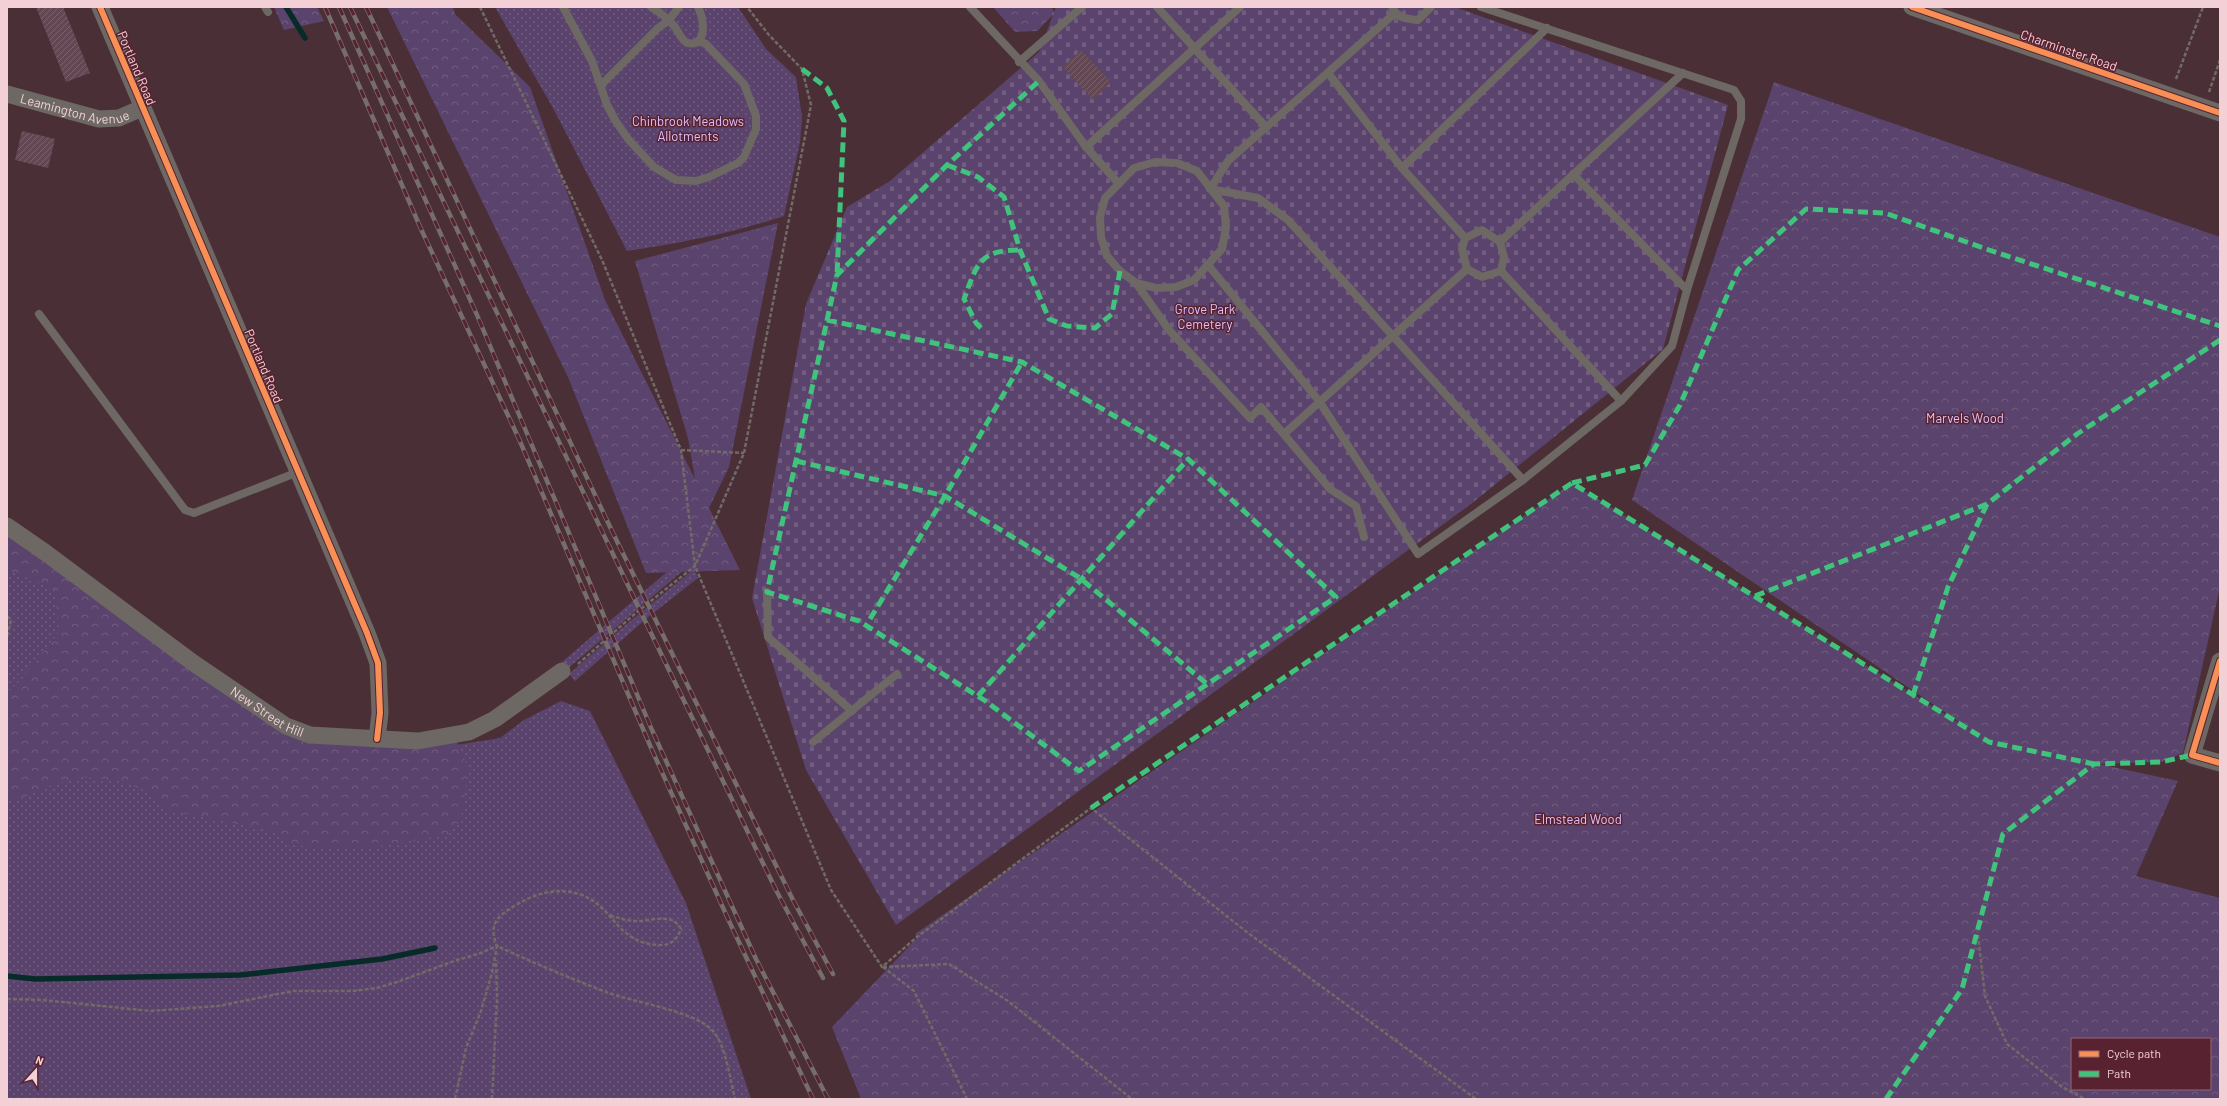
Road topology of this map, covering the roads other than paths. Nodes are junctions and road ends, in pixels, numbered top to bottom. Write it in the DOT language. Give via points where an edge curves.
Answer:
graph roads {
  1 [pos="100,7"];
  2 [pos="563,7"];
  3 [pos="651,7"];
  4 [pos="679,7"];
  5 [pos="698,7"];
  6 [pos="970,7"];
  7 [pos="1082,7"];
  8 [pos="1157,7"];
  9 [pos="1240,7"];
  10 [pos="1431,7"];
  11 [pos="1481,7"];
  12 [pos="1912,7"];
  13 [pos="1393,10"];
  14 [pos="668,21"];
  15 [pos="1547,28"];
  16 [pos="699,41"];
  17 [pos="1195,48"];
  18 [pos="1019,62"];
  19 [pos="1328,73"];
  20 [pos="1682,73"];
  21 [pos="601,85"];
  22 [pos="7,94"];
  23 [pos="142,108"];
  24 [pos="2220,113"];
  25 [pos="1266,127"];
  26 [pos="1086,147"];
  27 [pos="1402,168"];
  28 [pos="1573,174"];
  29 [pos="1119,184"];
  30 [pos="1210,188"];
  31 [pos="1465,238"];
  32 [pos="1500,242"];
  33 [pos="1208,265"];
  34 [pos="1467,268"];
  35 [pos="1501,271"];
  36 [pos="1136,282"];
  37 [pos="1687,290"];
  38 [pos="39,314"];
  39 [pos="1394,336"];
  40 [pos="1319,401"];
  41 [pos="1621,401"];
  42 [pos="1284,434"];
  43 [pos="298,472"];
  44 [pos="1523,480"];
  45 [pos="7,526"];
  46 [pos="1364,537"];
  47 [pos="767,592"];
  48 [pos="2220,661"];
  49 [pos="569,668"];
  50 [pos="898,674"];
  51 [pos="852,711"];
  52 [pos="377,739"];
  53 [pos="813,742"];
  54 [pos="2220,763"];
  1 -- 23 [label="street, Portland Road"];
  2 -- 21 [label="lane" via="583,42"];
  3 -- 14 [label="lane" via="664,15"];
  4 -- 14 [label="lane"];
  5 -- 16 [label="lane" via="703,28"];
  6 -- 18 [label="lane"];
  7 -- 18 [label="lane"];
  8 -- 17 [label="lane"];
  9 -- 17 [label="lane"];
  10 -- 13 [label="lane" via="1418,20 1405,19"];
  11 -- 15 [label="lane"];
  12 -- 24 [label="street, Charminster Road"];
  13 -- 19 [label="lane"];
  14 -- 16 [label="lane" via="685,42 695,44"];
  14 -- 21 [label="lane"];
  15 -- 20 [label="lane"];
  15 -- 27 [label="lane"];
  16 -- 21 [label="lane" via="706,44 744,84 756,116 756,129 744,157 738,163 709,177 696,181 676,180 654,167 628,139 615,120 607,106"];
  17 -- 25 [label="lane"];
  17 -- 26 [label="lane"];
  18 -- 26 [label="lane" via="1040,81"];
  19 -- 25 [label="lane"];
  19 -- 27 [label="lane"];
  20 -- 28 [label="lane"];
  20 -- 37 [label="lane" via="1734,90 1741,101 1741,119"];
  22 -- 23 [label="street, Leamington Avenue" via="99,119 119,118"];
  23 -- 43 [label="street, Portland Road"];
  25 -- 30 [label="lane" via="1228,161"];
  26 -- 29 [label="lane"];
  27 -- 31 [label="lane"];
  28 -- 32 [label="lane"];
  28 -- 37 [label="lane"];
  29 -- 30 [label="lane" via="1134,168 1155,162 1177,163 1197,172"];
  29 -- 36 [label="lane" via="1105,198 1100,217 1101,237 1108,256 1120,272"];
  30 -- 33 [label="lane" via="1224,206 1226,227 1222,249"];
  30 -- 39 [label="lane" via="1258,198 1288,220"];
  31 -- 32 [label="lane" via="1482,230"];
  31 -- 34 [label="lane" via="1462,249"];
  32 -- 35 [label="lane" via="1504,257"];
  33 -- 36 [label="lane" via="1194,280 1176,287 1156,288"];
  33 -- 40 [label="lane"];
  34 -- 35 [label="lane" via="1482,277"];
  34 -- 39 [label="lane"];
  35 -- 41 [label="lane"];
  36 -- 42 [label="lane" via="1169,330 1250,418 1261,407"];
  37 -- 41 [label="lane" via="1672,346"];
  38 -- 43 [label="lane" via="185,510 194,513"];
  39 -- 40 [label="lane"];
  39 -- 44 [label="lane"];
  40 -- 42 [label="lane"];
  40 -- 44 [label="lane" via="1418,554"];
  41 -- 44 [label="lane"];
  42 -- 46 [label="lane" via="1330,489 1356,506"];
  43 -- 52 [label="street, Portland Road" via="378,663 380,713"];
  45 -- 52 [label="street, New Street Hill" via="192,662 286,726 310,735"];
  47 -- 51 [label="lane" via="768,637"];
  48 -- 54 [label="street" via="2192,755"];
  49 -- 52 [label="street, New Street Hill" via="495,719 469,732 418,741"];
  50 -- 51 [label="lane"];
  51 -- 53 [label="lane"];
}
